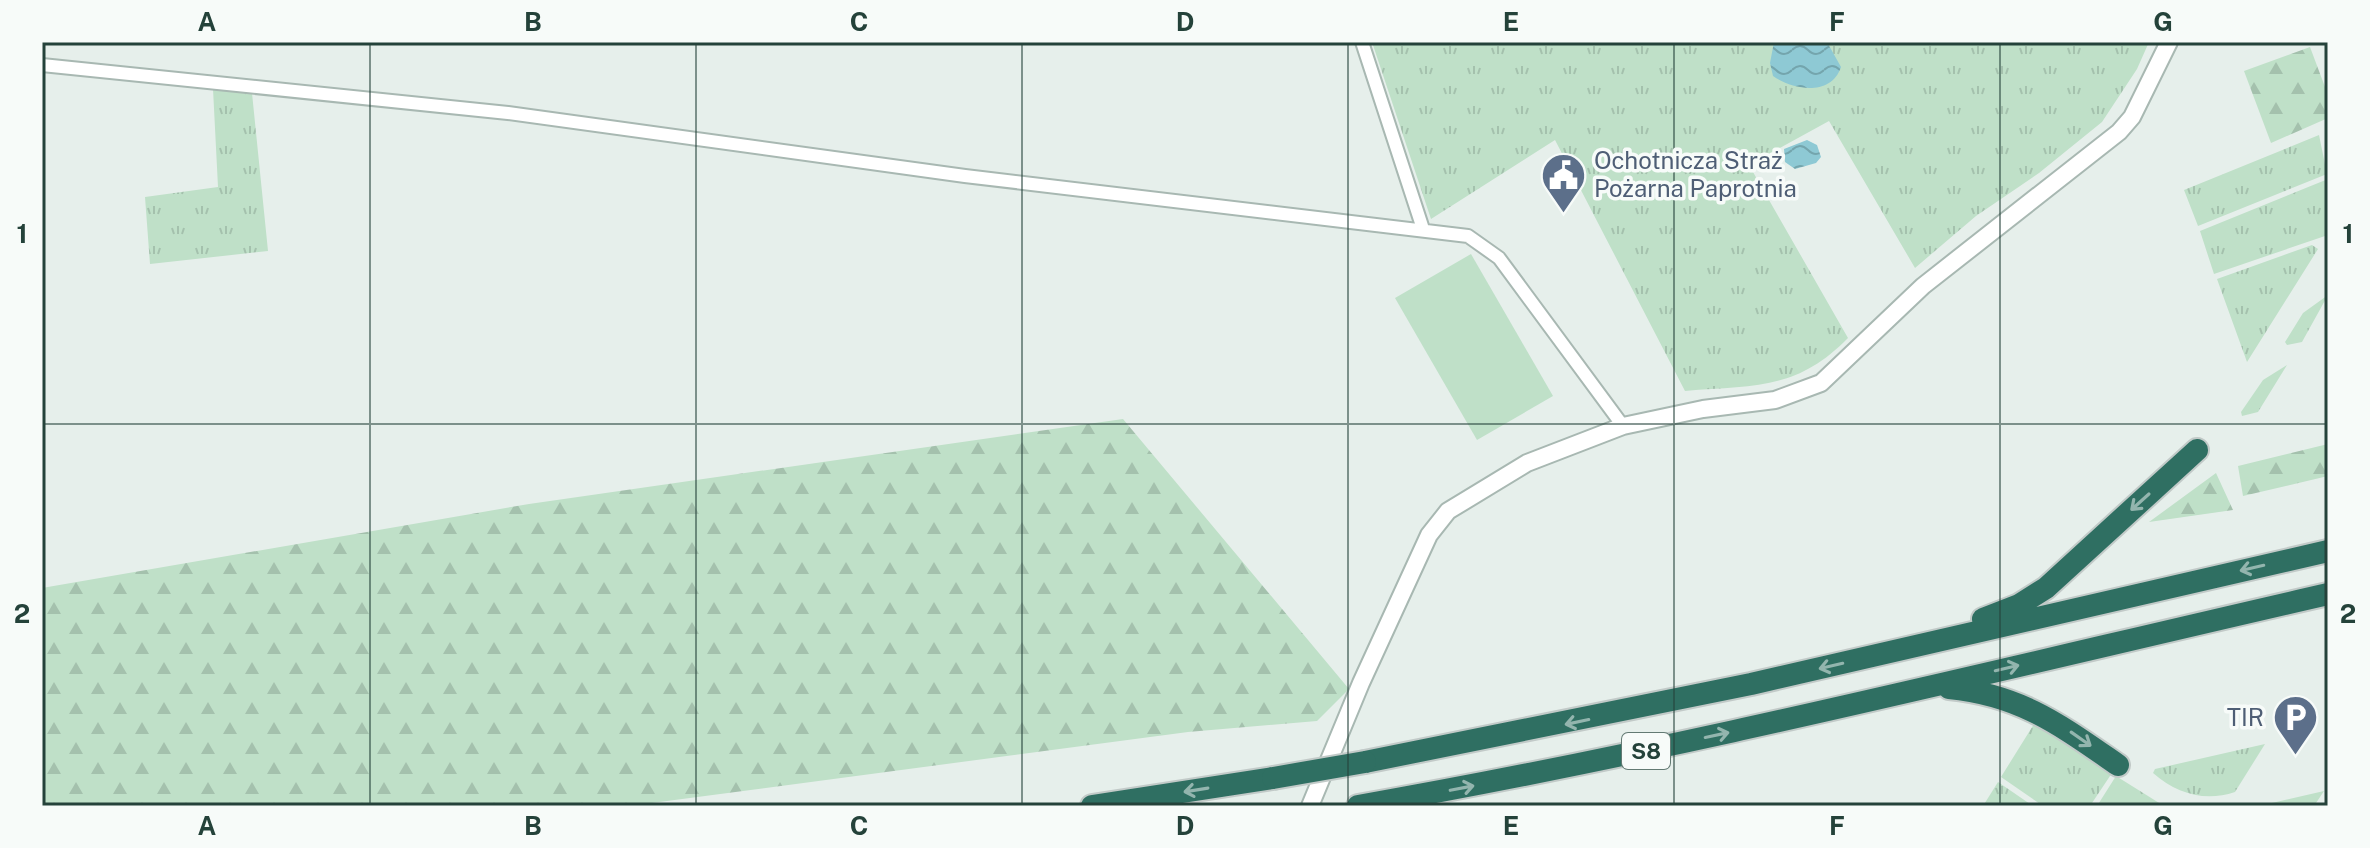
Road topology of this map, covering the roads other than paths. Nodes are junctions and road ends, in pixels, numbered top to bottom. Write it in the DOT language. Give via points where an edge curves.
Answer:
graph roads {
  1 [pos="1362,42"];
  2 [pos="2169,42"];
  3 [pos="42,65"];
  4 [pos="1423,229"];
  5 [pos="1623,426"];
  6 [pos="2197,450"];
  7 [pos="2328,551"];
  8 [pos="2328,594"];
  9 [pos="1907,648"];
  10 [pos="1931,686"];
  11 [pos="2118,765"];
  12 [pos="1092,806"];
  13 [pos="1310,806"];
  14 [pos="1358,806"];
  1 -- 4 [label="street"];
  2 -- 5 [label="street" via="2132,117 2119,132 1923,286 1821,383 1775,400"];
  3 -- 4 [label="street" via="508,113 965,176"];
  4 -- 5 [label="street" via="1468,236 1499,258"];
  5 -- 13 [label="street" via="1527,463 1436,523"];
  6 -- 9 [label="highway, one-way" via="2046,588 2019,605"];
  7 -- 9 [label="highway, S8, one-way"];
  10 -- 8 [label="highway, S8, one-way"];
  9 -- 12 [label="highway, S8, one-way, bridge" via="1629,711 1365,762"];
  10 -- 11 [label="highway, one-way" via="1987,692 2028,706"];
  14 -- 10 [label="highway, S8, one-way" via="1615,757"];
}
